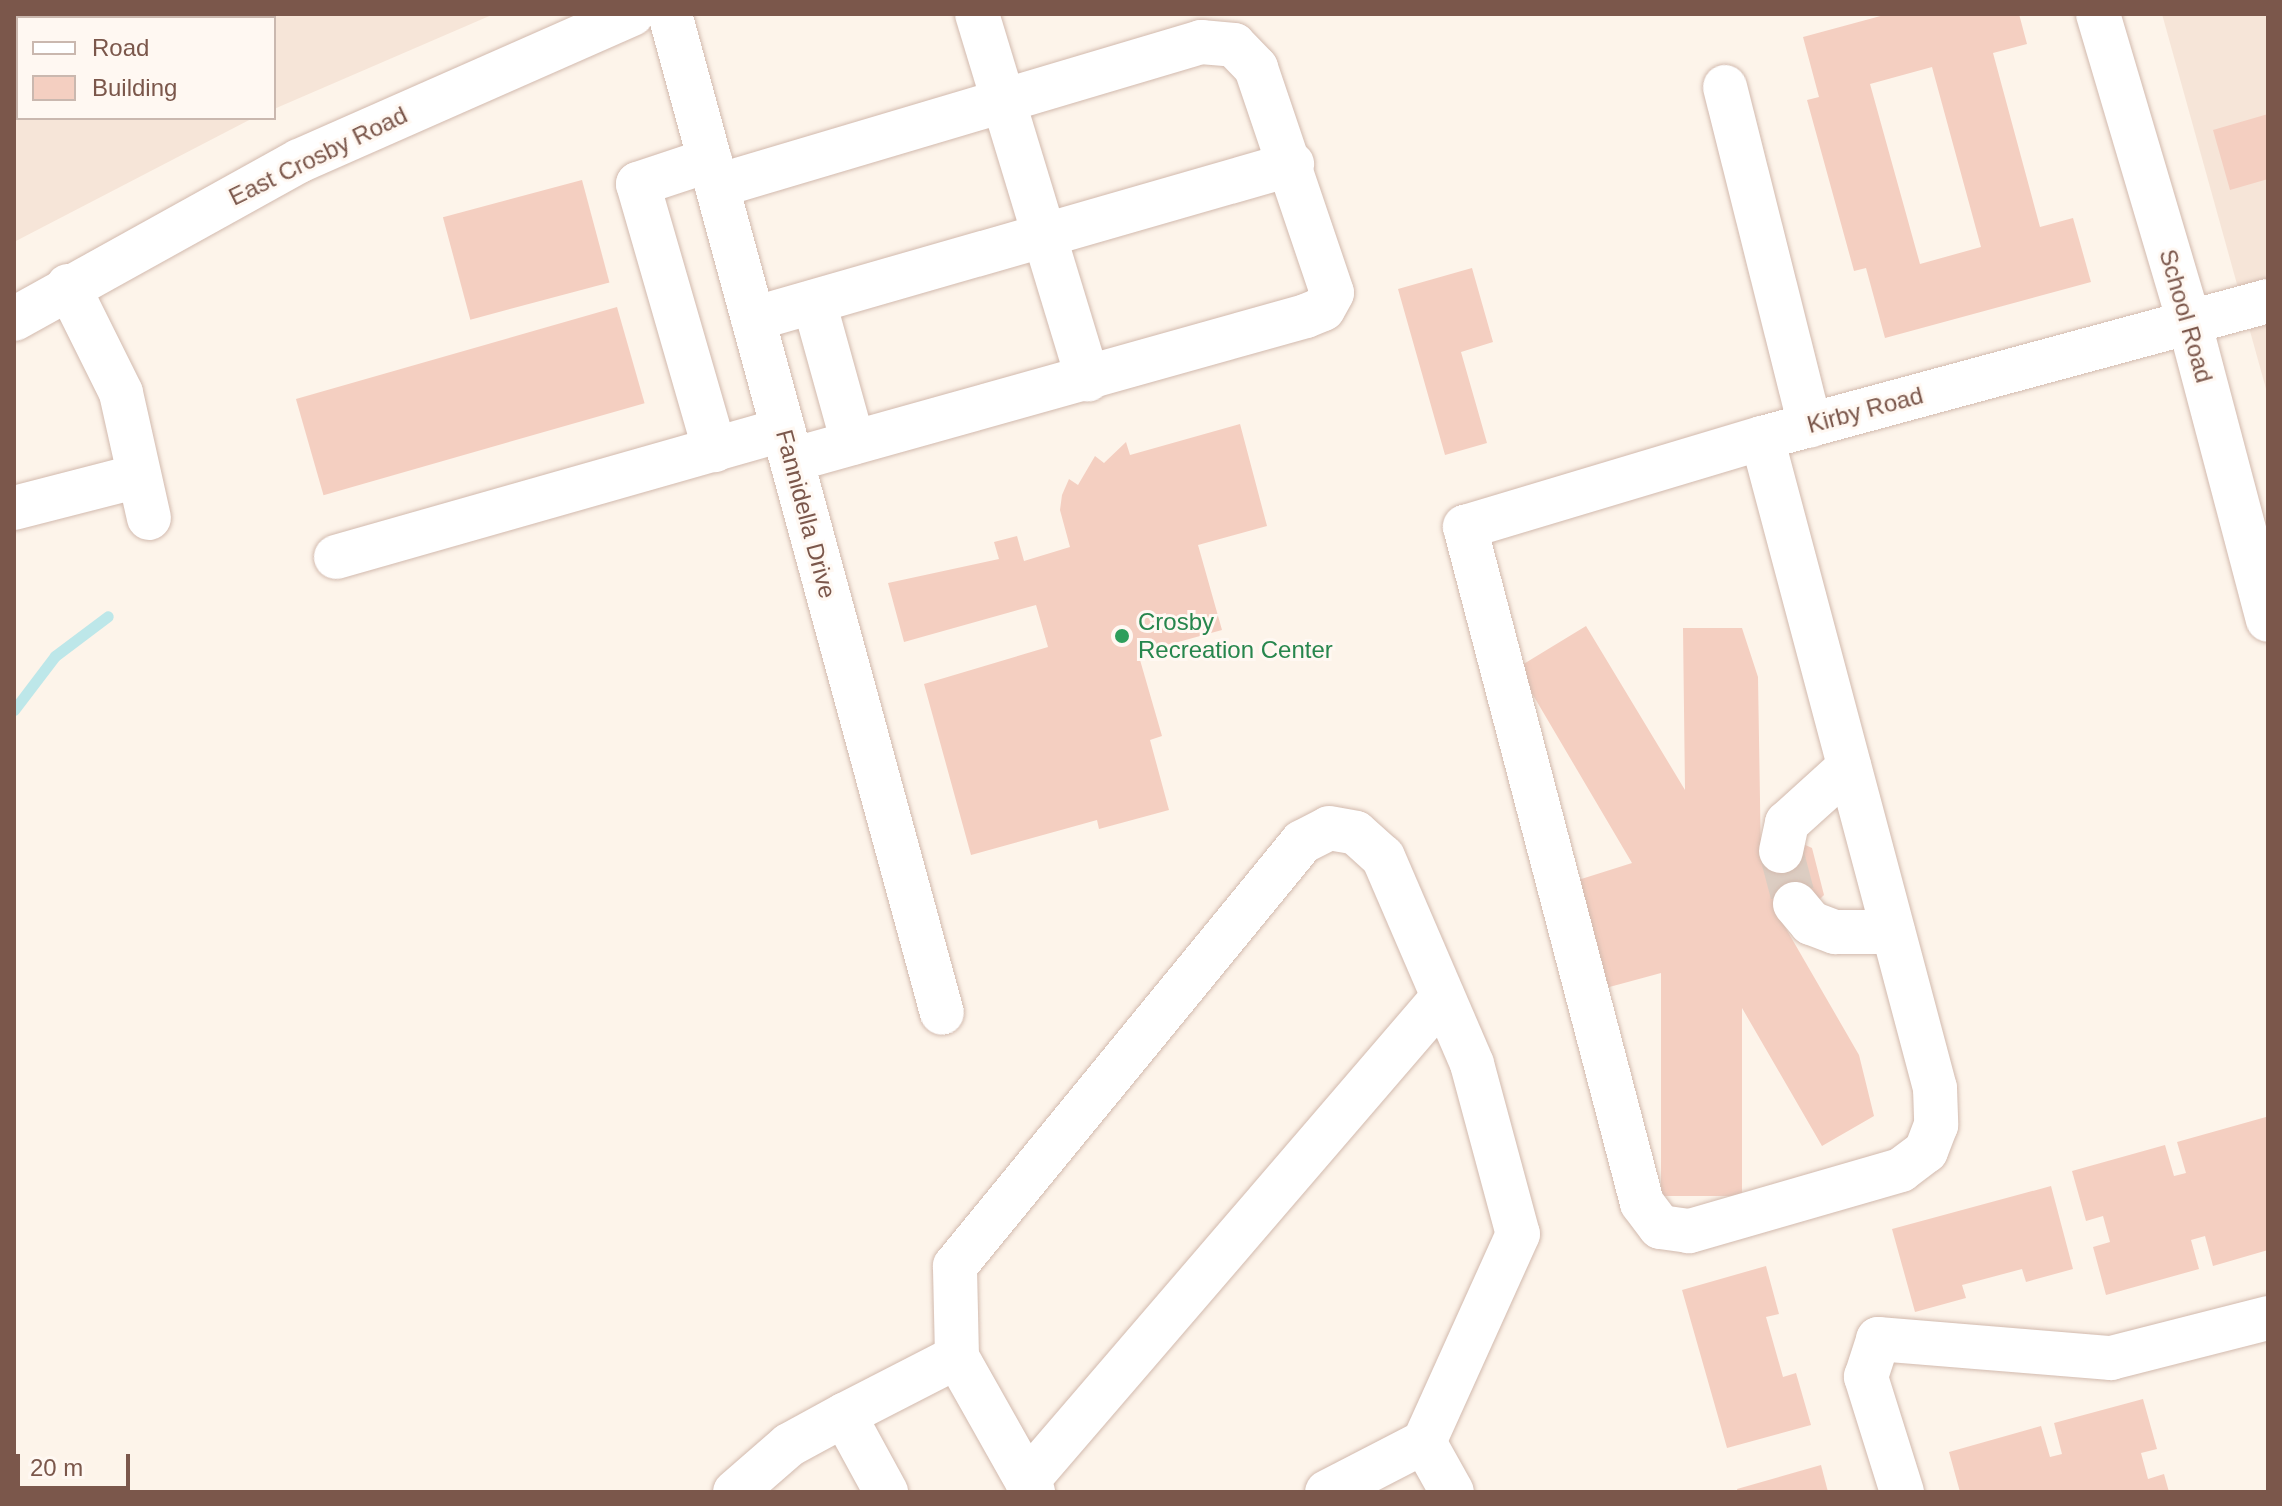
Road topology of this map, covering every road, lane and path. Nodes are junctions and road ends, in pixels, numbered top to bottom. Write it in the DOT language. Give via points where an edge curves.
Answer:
graph roads {
  1 [pos="632,14"];
  2 [pos="670,14"];
  3 [pos="977,14"];
  4 [pos="2098,14"];
  5 [pos="1725,87"];
  6 [pos="1002,103"];
  7 [pos="1292,164"];
  8 [pos="713,173"];
  9 [pos="1044,236"];
  10 [pos="68,286"];
  11 [pos="2268,301"];
  12 [pos="814,302"];
  13 [pos="14,319"];
  14 [pos="753,319"];
  15 [pos="2189,321"];
  16 [pos="1088,379"];
  17 [pos="1810,425"];
  18 [pos="1762,438"];
  19 [pos="853,443"];
  20 [pos="788,445"];
  21 [pos="715,450"];
  22 [pos="139,476"];
  23 [pos="14,508"];
  24 [pos="149,518"];
  25 [pos="336,557"];
  26 [pos="2267,616"];
  27 [pos="1849,767"];
  28 [pos="1781,851"];
  29 [pos="1795,904"];
  30 [pos="1893,932"];
  31 [pos="1443,997"];
  32 [pos="942,1013"];
  33 [pos="2268,1318"];
  34 [pos="957,1357"];
  35 [pos="844,1415"];
  36 [pos="1424,1442"];
  37 [pos="1030,1487"];
  38 [pos="744,1489"];
  39 [pos="886,1492"];
  40 [pos="1327,1492"];
  41 [pos="1452,1492"];
  42 [pos="1902,1492"];
  1 -- 10 [label="street, East Crosby Road" via="299,161"];
  2 -- 8 [label="street, Fannidella Drive"];
  3 -- 6 [label="street"];
  4 -- 15 [label="street, School Road"];
  5 -- 17 [label="street"];
  6 -- 7 [label="street" via="1201,42 1234,45 1256,68"];
  6 -- 8 [label="street"];
  6 -- 9 [label="street"];
  7 -- 9 [label="street"];
  7 -- 16 [label="street" via="1332,293 1323,309"];
  8 -- 14 [label="street, Fannidella Drive"];
  8 -- 21 [label="street" via="638,184"];
  9 -- 12 [label="street"];
  9 -- 16 [label="street"];
  10 -- 13 [label="street, East Crosby Road"];
  10 -- 22 [label="street" via="121,393"];
  11 -- 15 [label="street, Kirby Road"];
  12 -- 14 [label="street"];
  12 -- 19 [label="street"];
  14 -- 20 [label="street, Fannidella Drive"];
  15 -- 17 [label="street, Kirby Road"];
  15 -- 26 [label="street, School Road"];
  16 -- 19 [label="street"];
  17 -- 18 [label="street, Kirby Road"];
  18 -- 27 [label="street"];
  18 -- 30 [label="street, Kirby Road" via="1465,527 1628,1160 1642,1203 1660,1227 1689,1231 1901,1170 1926,1151 1936,1125 1935,1088"];
  19 -- 20 [label="street"];
  20 -- 21 [label="street"];
  20 -- 32 [label="street, Fannidella Drive"];
  21 -- 25 [label="street"];
  22 -- 23 [label="street"];
  22 -- 24 [label="street"];
  27 -- 28 [label="street" via="1787,823"];
  27 -- 30 [label="street"];
  29 -- 30 [label="street" via="1811,923 1835,932"];
  31 -- 34 [label="street" via="1383,857 1356,833 1329,828 1302,842 955,1266"];
  31 -- 36 [label="street" via="1472,1064 1518,1234"];
  31 -- 37 [label="street"];
  33 -- 42 [label="street" via="2111,1358 1878,1339 1866,1377"];
  34 -- 35 [label="street"];
  34 -- 37 [label="street"];
  35 -- 38 [label="street" via="789,1445"];
  35 -- 39 [label="street"];
  36 -- 40 [label="street"];
  36 -- 41 [label="street"];
}
